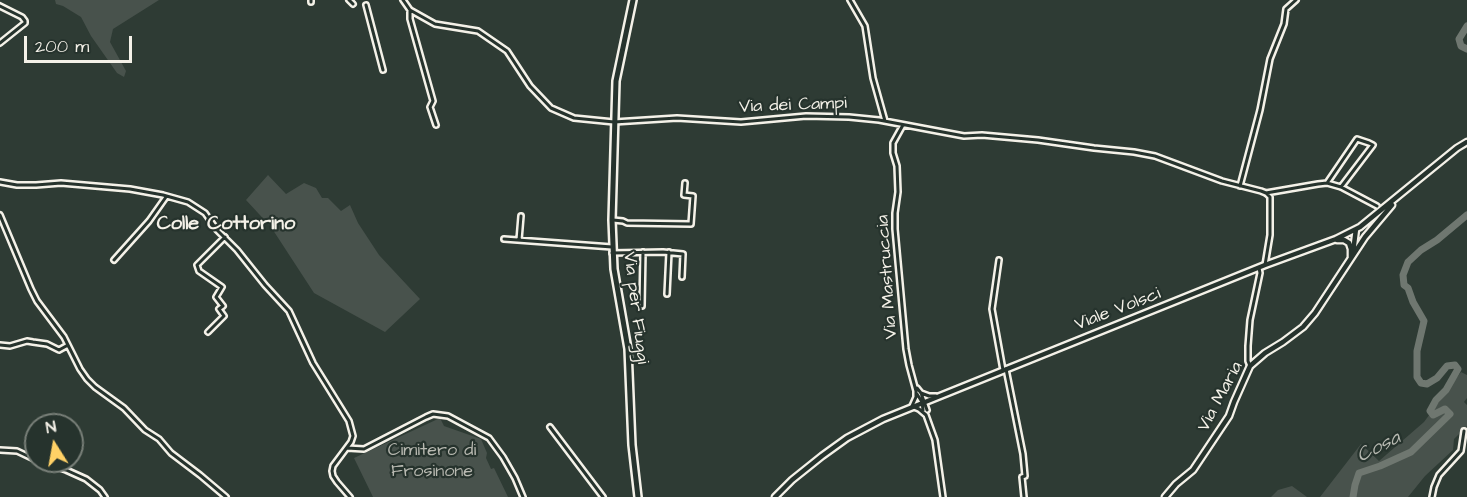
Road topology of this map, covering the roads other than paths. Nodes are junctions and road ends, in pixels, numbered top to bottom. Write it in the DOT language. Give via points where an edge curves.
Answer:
graph roads {
  1 [pos="349,0"];
  2 [pos="403,0"];
  3 [pos="633,0"];
  4 [pos="850,0"];
  5 [pos="1296,0"];
  6 [pos="353,4"];
  7 [pos="366,5"];
  8 [pos="0,6"];
  9 [pos="410,10"];
  10 [pos="0,43"];
  11 [pos="383,70"];
  12 [pos="885,121"];
  13 [pos="614,122"];
  14 [pos="436,125"];
  15 [pos="903,125"];
  16 [pos="1467,142"];
  17 [pos="0,182"];
  18 [pos="685,183"];
  19 [pos="1327,183"];
  20 [pos="1240,186"];
  21 [pos="1341,188"];
  22 [pos="1266,193"];
  23 [pos="1402,194"];
  24 [pos="167,196"];
  25 [pos="1377,206"];
  26 [pos="0,215"];
  27 [pos="521,216"];
  28 [pos="612,220"];
  29 [pos="1356,229"];
  30 [pos="225,237"];
  31 [pos="504,239"];
  32 [pos="519,240"];
  33 [pos="1332,240"];
  34 [pos="612,250"];
  35 [pos="1357,250"];
  36 [pos="643,252"];
  37 [pos="669,252"];
  38 [pos="114,260"];
  39 [pos="999,260"];
  40 [pos="1350,260"];
  41 [pos="1265,265"];
  42 [pos="1259,268"];
  43 [pos="682,277"];
  44 [pos="667,294"];
  45 [pos="642,306"];
  46 [pos="208,332"];
  47 [pos="0,345"];
  48 [pos="68,345"];
  49 [pos="1250,366"];
  50 [pos="1004,369"];
  51 [pos="919,393"];
  52 [pos="936,396"];
  53 [pos="923,402"];
  54 [pos="912,406"];
  55 [pos="926,413"];
  56 [pos="550,427"];
  57 [pos="1464,432"];
  58 [pos="352,439"];
  59 [pos="347,448"];
  60 [pos="355,448"];
  61 [pos="0,450"];
  62 [pos="24,455"];
  63 [pos="73,473"];
  64 [pos="105,497"];
  65 [pos="226,497"];
  66 [pos="350,497"];
  67 [pos="523,497"];
  68 [pos="603,497"];
  69 [pos="638,497"];
  70 [pos="775,497"];
  71 [pos="943,497"];
  72 [pos="1024,497"];
  73 [pos="1165,497"];
  74 [pos="1432,497"];
  1 -- 6 [label="street"];
  2 -- 9 [label="street, Via dei Campi"];
  3 -- 13 [label="main road, Via per Fiuggi" via="616,81"];
  4 -- 12 [label="street" via="865,26"];
  5 -- 20 [label="street" via="1286,9 1270,59"];
  7 -- 11 [label="street"];
  8 -- 10 [label="street" via="22,17 25,23"];
  9 -- 13 [label="street, Via dei Campi" via="435,24 478,31 488,37 507,51 530,86 551,108 574,118"];
  9 -- 14 [label="street"];
  12 -- 13 [label="street, Via dei Campi" via="806,116 741,122 677,118"];
  12 -- 15 [label="street, Via dei Campi"];
  13 -- 28 [label="main road, Via per Fiuggi"];
  15 -- 20 [label="street, Via dei Campi" via="964,136 1018,138 1134,152 1172,161"];
  15 -- 51 [label="street, Via Mastruccia" via="893,143 898,192 895,213 906,349"];
  16 -- 23 [label="main road, Viale Volsci"];
  17 -- 24 [label="street" via="108,186"];
  18 -- 28 [label="street" via="684,195 693,196 691,224"];
  19 -- 21 [label="street"];
  19 -- 21 [label="street" via="1357,139 1373,145"];
  19 -- 22 [label="street"];
  20 -- 22 [label="street, Via dei Campi"];
  21 -- 25 [label="street"];
  22 -- 41 [label="street" via="1270,197 1270,235"];
  23 -- 29 [label="main road, Viale Volsci"];
  23 -- 35 [label="main road, Via Maria"];
  24 -- 30 [label="street" via="198,208"];
  24 -- 38 [label="street"];
  26 -- 48 [label="street" via="37,301"];
  27 -- 32 [label="street"];
  28 -- 34 [label="main road, Via per Fiuggi"];
  29 -- 33 [label="main road, Viale Volsci"];
  29 -- 35 [label="main road" via="1360,235"];
  29 -- 40 [label="main road"];
  30 -- 46 [label="street" via="197,265 199,271 222,287 216,297 224,316"];
  30 -- 58 [label="street" via="290,313 313,363 349,421"];
  31 -- 32 [label="street"];
  32 -- 34 [label="street"];
  33 -- 40 [label="main road" via="1349,243"];
  33 -- 41 [label="main road, Viale Volsci"];
  34 -- 36 [label="street"];
  34 -- 69 [label="main road, Via per Fiuggi" via="628,349"];
  35 -- 40 [label="main road, Via Maria"];
  36 -- 37 [label="street"];
  36 -- 45 [label="street"];
  37 -- 43 [label="street" via="683,254"];
  37 -- 44 [label="street"];
  39 -- 50 [label="street" via="992,309"];
  40 -- 49 [label="main road, Via Maria" via="1303,327"];
  41 -- 42 [label="main road, Viale Volsci"];
  42 -- 49 [label="street" via="1250,320"];
  42 -- 50 [label="main road, Viale Volsci"];
  47 -- 48 [label="street" via="27,341 58,350"];
  48 -- 65 [label="street" via="95,387"];
  49 -- 73 [label="main road, Via Maria" via="1229,416 1193,470"];
  50 -- 52 [label="main road, Viale Volsci"];
  50 -- 72 [label="street" via="1023,454"];
  51 -- 52 [label="street"];
  51 -- 53 [label="street"];
  51 -- 54 [label="street"];
  52 -- 53 [label="main road, Viale Volsci"];
  52 -- 55 [label="street"];
  53 -- 54 [label="main road, Viale Volsci"];
  53 -- 55 [label="street"];
  54 -- 55 [label="street"];
  54 -- 70 [label="main road, Viale Volsci" via="847,438"];
  55 -- 71 [label="street" via="937,446"];
  56 -- 68 [label="street"];
  57 -- 74 [label="street" via="1461,451 1439,475"];
  58 -- 59 [label="street"];
  58 -- 60 [label="street"];
  59 -- 60 [label="street"];
  59 -- 66 [label="street" via="332,471"];
  60 -- 67 [label="street" via="364,449 433,414 448,416 489,438"];
  61 -- 62 [label="street"];
  63 -- 64 [label="street" via="86,479"];
}
